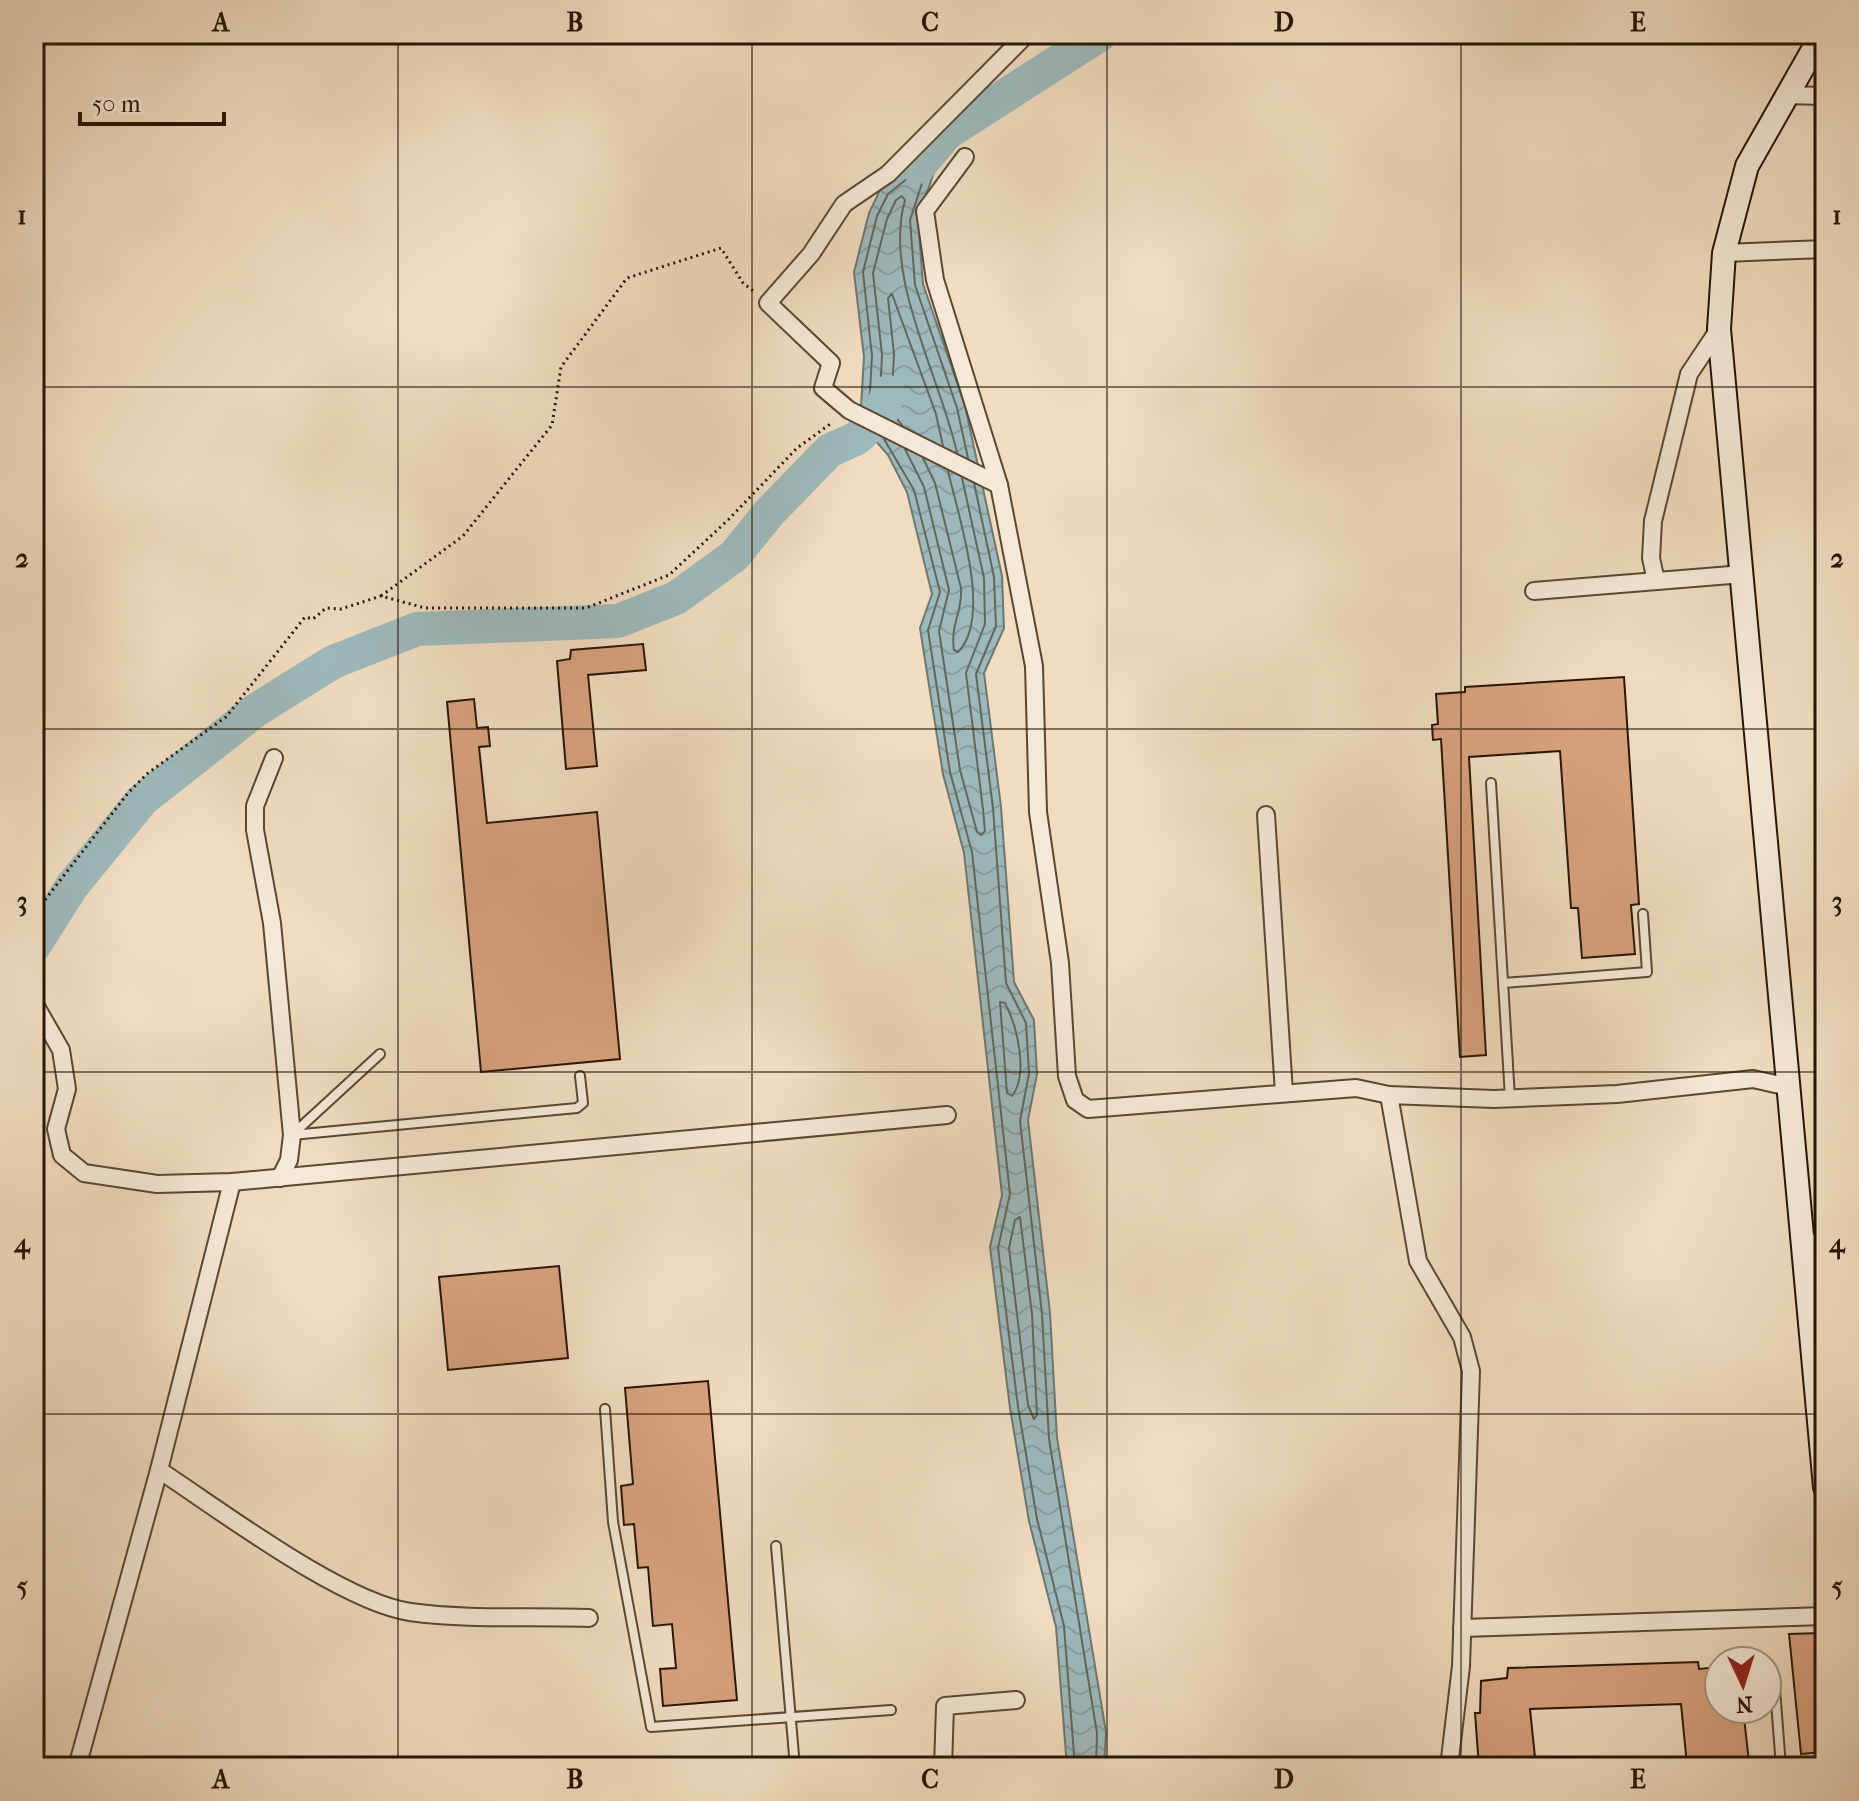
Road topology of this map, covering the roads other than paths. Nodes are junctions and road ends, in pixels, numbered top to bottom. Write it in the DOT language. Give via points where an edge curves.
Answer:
graph roads {
  1 [pos="1027,34"];
  2 [pos="1822,34"];
  3 [pos="1784,95"];
  4 [pos="1825,96"];
  5 [pos="965,157"];
  6 [pos="1825,249"];
  7 [pos="1724,253"];
  8 [pos="1719,329"];
  9 [pos="992,481"];
  10 [pos="1743,574"];
  11 [pos="1656,581"];
  12 [pos="1534,591"];
  13 [pos="274,758"];
  14 [pos="1491,783"];
  15 [pos="1266,815"];
  16 [pos="1643,914"];
  17 [pos="1503,983"];
  18 [pos="34,1003"];
  19 [pos="380,1054"];
  20 [pos="580,1076"];
  21 [pos="1789,1087"];
  22 [pos="1284,1093"];
  23 [pos="1389,1095"];
  24 [pos="1510,1099"];
  25 [pos="947,1115"];
  26 [pos="292,1135"];
  27 [pos="280,1178"];
  28 [pos="232,1182"];
  29 [pos="1815,1243"];
  30 [pos="605,1409"];
  31 [pos="159,1470"];
  32 [pos="1825,1487"];
  33 [pos="776,1546"];
  34 [pos="1825,1616"];
  35 [pos="589,1618"];
  36 [pos="1462,1628"];
  37 [pos="1016,1700"];
  38 [pos="891,1710"];
  39 [pos="790,1717"];
  40 [pos="1778,1725"];
  41 [pos="77,1767"];
  42 [pos="795,1767"];
  43 [pos="943,1767"];
  44 [pos="1449,1767"];
  45 [pos="1781,1767"];
  1 -- 9 [label="street" via="888,174 844,204 811,254 768,303 831,363 823,388 850,411"];
  2 -- 3 [label="street"];
  3 -- 4 [label="street"];
  3 -- 7 [label="street" via="1747,166"];
  5 -- 9 [label="street" via="925,211 935,280"];
  6 -- 7 [label="street"];
  7 -- 8 [label="street"];
  8 -- 10 [label="street"];
  8 -- 11 [label="street" via="1689,374 1653,521"];
  9 -- 22 [label="street" via="1034,666 1038,812 1060,963 1067,1076 1075,1100 1088,1109"];
  10 -- 11 [label="street"];
  10 -- 21 [label="street"];
  11 -- 12 [label="street"];
  13 -- 26 [label="street" via="255,806 255,830 272,923"];
  14 -- 17 [label="lane"];
  15 -- 22 [label="street"];
  16 -- 17 [label="lane" via="1647,972"];
  17 -- 24 [label="lane"];
  18 -- 28 [label="street" via="61,1050 67,1089 56,1129 62,1155 84,1173 157,1184"];
  19 -- 26 [label="lane"];
  20 -- 26 [label="lane" via="583,1103 577,1108"];
  21 -- 24 [label="street" via="1753,1079"];
  21 -- 29 [label="street"];
  22 -- 23 [label="street" via="1356,1088"];
  23 -- 24 [label="street"];
  23 -- 36 [label="street" via="1418,1261 1462,1337 1471,1371"];
  25 -- 27 [label="street"];
  26 -- 27 [label="street"];
  27 -- 28 [label="street"];
  28 -- 31 [label="street"];
  29 -- 32 [label="street"];
  30 -- 39 [label="lane" via="613,1522 651,1727"];
  31 -- 35 [label="street" via="364,1597 409,1612"];
  31 -- 41 [label="street"];
  33 -- 39 [label="lane"];
  34 -- 36 [label="street"];
  36 -- 44 [label="street"];
  37 -- 43 [label="street" via="945,1706"];
  38 -- 39 [label="lane"];
  39 -- 42 [label="lane"];
  40 -- 45 [label="lane"];
}
